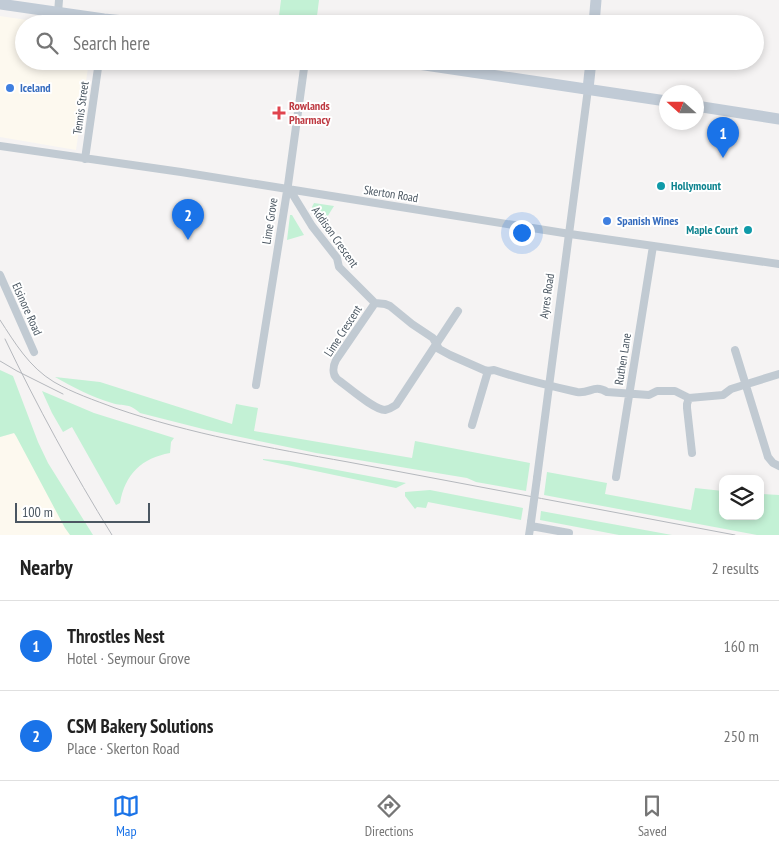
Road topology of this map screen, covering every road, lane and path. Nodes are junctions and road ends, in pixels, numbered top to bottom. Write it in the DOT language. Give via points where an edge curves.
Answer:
graph roads {
  1 [pos="59,0"];
  2 [pos="596,0"];
  3 [pos="0,4"];
  4 [pos="58,13"];
  5 [pos="70,15"];
  6 [pos="595,15"];
  7 [pos="97,70"];
  8 [pos="304,70"];
  9 [pos="459,70"];
  10 [pos="590,70"];
  11 [pos="588,89"];
  12 [pos="659,100"];
  13 [pos="704,107"];
  14 [pos="779,119"];
  15 [pos="0,146"];
  16 [pos="85,159"];
  17 [pos="288,190"];
  18 [pos="570,234"];
  19 [pos="653,246"];
  20 [pos="779,264"];
  21 [pos="0,276"];
  22 [pos="375,304"];
  23 [pos="458,311"];
  24 [pos="437,344"];
  25 [pos="735,350"];
  26 [pos="34,352"];
  27 [pos="488,371"];
  28 [pos="779,374"];
  29 [pos="256,385"];
  30 [pos="549,385"];
  31 [pos="746,386"];
  32 [pos="630,394"];
  33 [pos="688,398"];
  34 [pos="472,425"];
  35 [pos="692,453"];
  36 [pos="779,466"];
  37 [pos="616,477"];
  38 [pos="531,524"];
  39 [pos="569,533"];
  40 [pos="529,535"];
  1 -- 4 [label="street"];
  2 -- 6 [label="main road"];
  3 -- 4 [label="main road"];
  4 -- 5 [label="main road"];
  7 -- 16 [label="street, Tennis Street"];
  8 -- 17 [label="street, Lime Grove"];
  9 -- 11 [label="main road"];
  10 -- 11 [label="main road, Ayres Road"];
  11 -- 12 [label="main road"];
  11 -- 18 [label="street, Ayres Road"];
  13 -- 14 [label="main road"];
  15 -- 16 [label="street, Skerton Road"];
  16 -- 17 [label="street, Skerton Road"];
  17 -- 18 [label="street, Skerton Road"];
  17 -- 22 [label="street, Addison Crescent" via="337,258 339,267"];
  17 -- 29 [label="street, Lime Grove"];
  18 -- 19 [label="street, Skerton Road"];
  18 -- 30 [label="street, Ayres Road"];
  19 -- 20 [label="street, Skerton Road"];
  19 -- 32 [label="street, Ruthen Lane"];
  21 -- 26 [label="street, Elsinore Road"];
  22 -- 24 [label="street, Addison Crescent" via="390,306 434,338"];
  22 -- 24 [label="street, Lime Crescent" via="334,367 337,379 370,404 386,410 396,405"];
  23 -- 24 [label="street"];
  24 -- 27 [label="street, Addison Crescent" via="439,349 450,355"];
  25 -- 31 [label="street"];
  27 -- 30 [label="street, Addison Crescent"];
  27 -- 34 [label="street"];
  28 -- 31 [label="street, Addison Crescent"];
  30 -- 32 [label="street, Addison Crescent" via="576,392 594,388"];
  30 -- 38 [label="street, Ayres Road, bridge"];
  31 -- 33 [label="street, Addison Crescent" via="732,389 724,395"];
  31 -- 36 [label="street" via="768,456"];
  32 -- 33 [label="street, Addison Crescent" via="675,391"];
  32 -- 37 [label="street, Ruthen Lane"];
  33 -- 35 [label="street"];
  38 -- 39 [label="street"];
  38 -- 40 [label="street, Ayres Road"];
}
